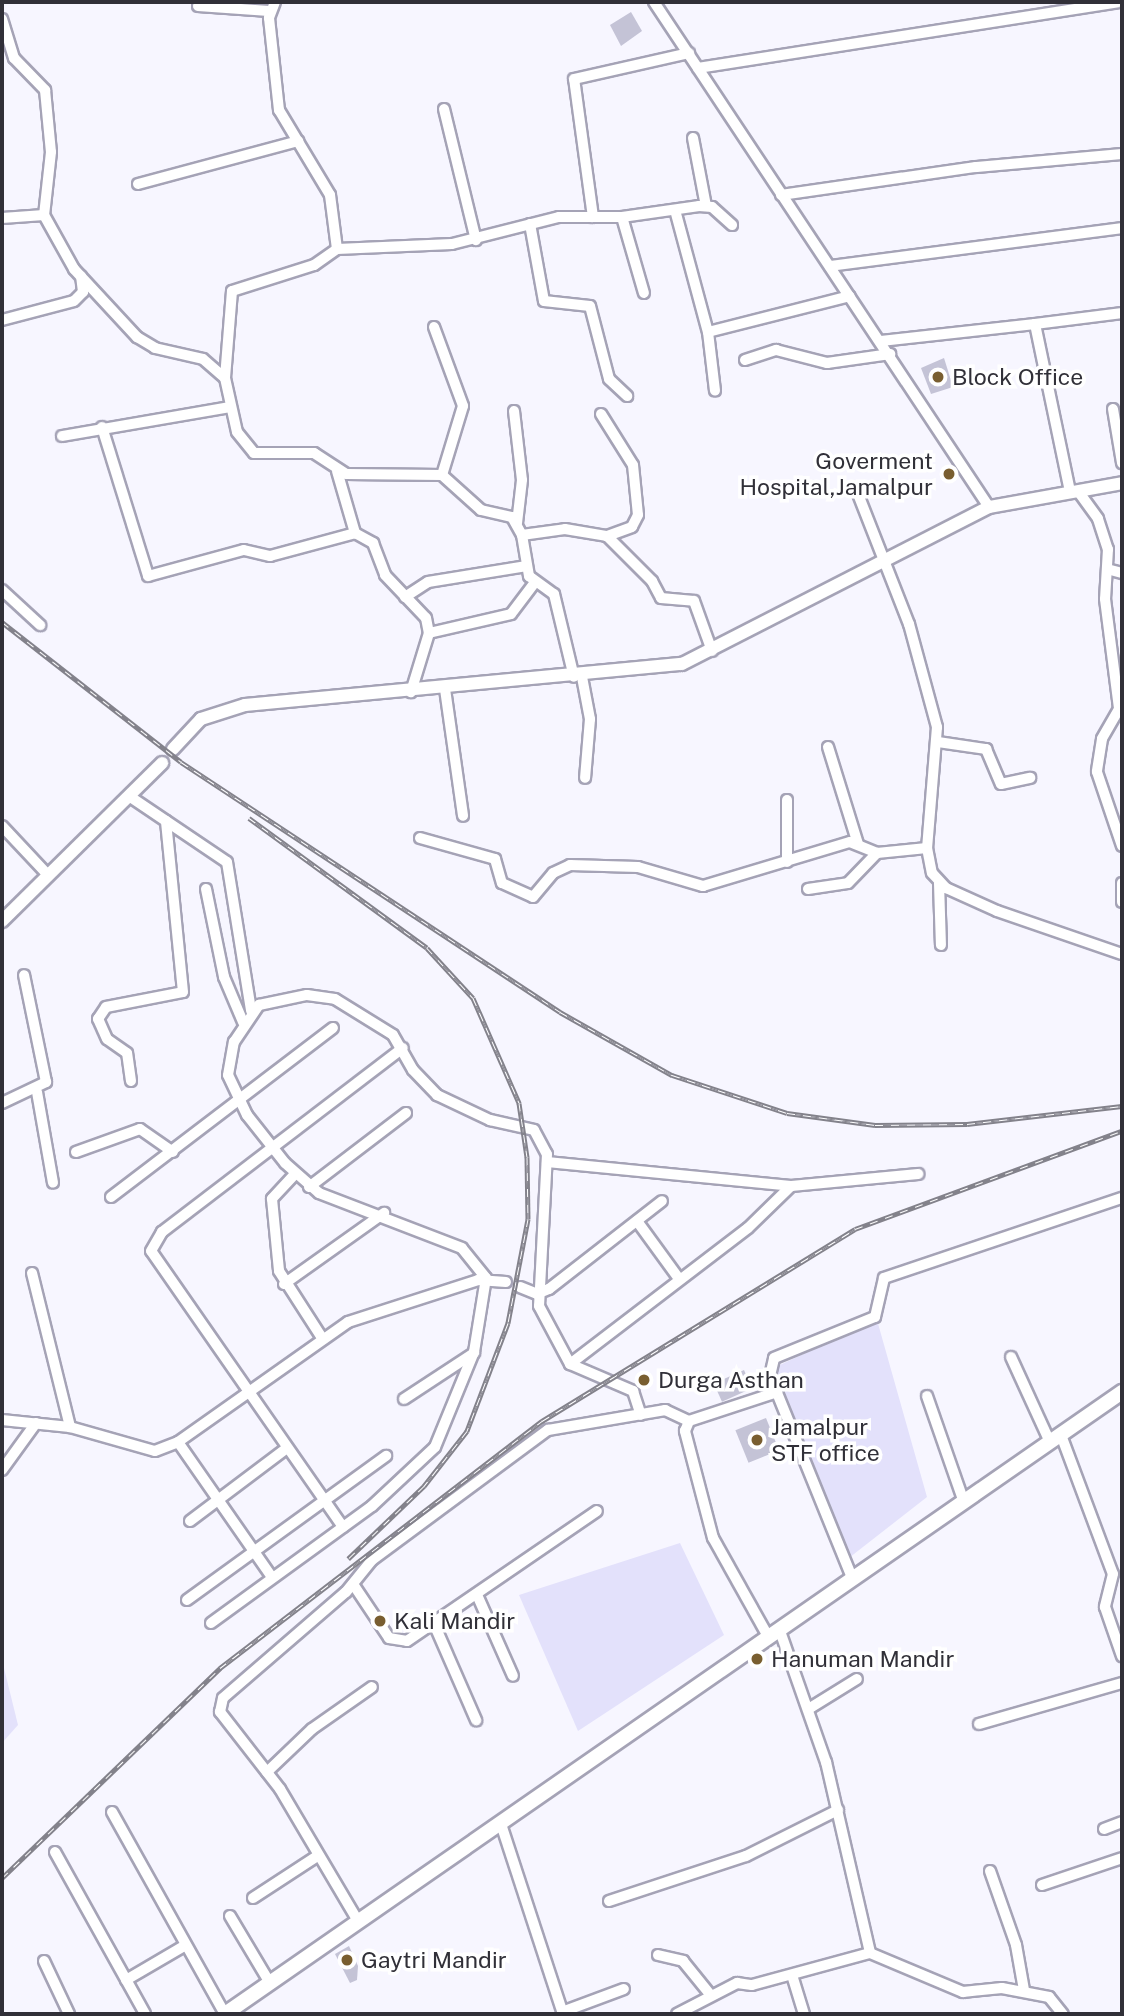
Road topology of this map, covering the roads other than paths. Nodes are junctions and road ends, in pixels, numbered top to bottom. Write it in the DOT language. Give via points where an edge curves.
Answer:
graph roads {
  1 [pos="654,2"];
  2 [pos="1118,2"];
  3 [pos="198,6"];
  4 [pos="272,6"];
  5 [pos="2,19"];
  6 [pos="689,53"];
  7 [pos="698,68"];
  8 [pos="444,109"];
  9 [pos="693,138"];
  10 [pos="298,141"];
  11 [pos="1122,154"];
  12 [pos="138,184"];
  13 [pos="781,195"];
  14 [pos="706,206"];
  15 [pos="675,210"];
  16 [pos="44,215"];
  17 [pos="593,217"];
  18 [pos="622,217"];
  19 [pos="2,219"];
  20 [pos="530,224"];
  21 [pos="732,225"];
  22 [pos="1122,228"];
  23 [pos="476,240"];
  24 [pos="337,248"];
  25 [pos="830,266"];
  26 [pos="80,275"];
  27 [pos="644,293"];
  28 [pos="850,296"];
  29 [pos="1122,313"];
  30 [pos="2,320"];
  31 [pos="1035,324"];
  32 [pos="435,327"];
  33 [pos="708,332"];
  34 [pos="881,341"];
  35 [pos="891,354"];
  36 [pos="745,360"];
  37 [pos="225,378"];
  38 [pos="715,391"];
  39 [pos="627,396"];
  40 [pos="230,407"];
  41 [pos="1113,409"];
  42 [pos="514,411"];
  43 [pos="601,414"];
  44 [pos="102,427"];
  45 [pos="62,436"];
  46 [pos="1122,463"];
  47 [pos="337,471"];
  48 [pos="442,475"];
  49 [pos="1122,483"];
  50 [pos="1074,491"];
  51 [pos="858,494"];
  52 [pos="989,507"];
  53 [pos="517,523"];
  54 [pos="355,533"];
  55 [pos="522,535"];
  56 [pos="607,536"];
  57 [pos="885,562"];
  58 [pos="527,566"];
  59 [pos="1107,569"];
  60 [pos="1122,573"];
  61 [pos="534,584"];
  62 [pos="2,590"];
  63 [pos="405,597"];
  64 [pos="40,625"];
  65 [pos="429,633"];
  66 [pos="712,651"];
  67 [pos="578,677"];
  68 [pos="444,689"];
  69 [pos="411,692"];
  70 [pos="938,743"];
  71 [pos="828,747"];
  72 [pos="173,750"];
  73 [pos="162,763"];
  74 [pos="585,778"];
  75 [pos="1030,778"];
  76 [pos="129,796"];
  77 [pos="787,800"];
  78 [pos="463,816"];
  79 [pos="166,821"];
  80 [pos="2,826"];
  81 [pos="420,838"];
  82 [pos="858,844"];
  83 [pos="1122,846"];
  84 [pos="927,848"];
  85 [pos="877,853"];
  86 [pos="787,862"];
  87 [pos="48,875"];
  88 [pos="939,883"];
  89 [pos="1122,883"];
  90 [pos="206,889"];
  91 [pos="808,889"];
  92 [pos="1122,902"];
  93 [pos="2,921"];
  94 [pos="941,945"];
  95 [pos="1122,954"];
  96 [pos="24,975"];
  97 [pos="251,1011"];
  98 [pos="243,1022"];
  99 [pos="333,1028"];
  100 [pos="403,1048"];
  101 [pos="131,1081"];
  102 [pos="37,1092"];
  103 [pos="240,1102"];
  104 [pos="2,1103"];
  105 [pos="406,1113"];
  106 [pos="272,1146"];
  107 [pos="76,1152"];
  108 [pos="173,1152"];
  109 [pos="547,1162"];
  110 [pos="295,1174"];
  111 [pos="918,1174"];
  112 [pos="53,1183"];
  113 [pos="791,1186"];
  114 [pos="309,1187"];
  115 [pos="111,1197"];
  116 [pos="1122,1198"];
  117 [pos="663,1201"];
  118 [pos="384,1213"];
  119 [pos="637,1221"];
  120 [pos="32,1273"];
  121 [pos="677,1276"];
  122 [pos="486,1278"];
  123 [pos="506,1282"];
  124 [pos="284,1284"];
  125 [pos="520,1287"];
  126 [pos="537,1294"];
  127 [pos="322,1338"];
  128 [pos="474,1352"];
  129 [pos="1011,1357"];
  130 [pos="570,1364"];
  131 [pos="247,1391"];
  132 [pos="776,1392"];
  133 [pos="1122,1392"];
  134 [pos="927,1396"];
  135 [pos="404,1399"];
  136 [pos="641,1415"];
  137 [pos="2,1420"];
  138 [pos="689,1421"];
  139 [pos="36,1423"];
  140 [pos="70,1427"];
  141 [pos="1056,1438"];
  142 [pos="178,1442"];
  143 [pos="287,1448"];
  144 [pos="386,1456"];
  145 [pos="2,1470"];
  146 [pos="218,1499"];
  147 [pos="324,1500"];
  148 [pos="964,1502"];
  149 [pos="597,1511"];
  150 [pos="190,1521"];
  151 [pos="343,1527"];
  152 [pos="253,1550"];
  153 [pos="849,1571"];
  154 [pos="272,1577"];
  155 [pos="353,1584"];
  156 [pos="1122,1591"];
  157 [pos="1108,1595"];
  158 [pos="478,1597"];
  159 [pos="187,1600"];
  160 [pos="211,1623"];
  161 [pos="435,1626"];
  162 [pos="775,1634"];
  163 [pos="1122,1656"];
  164 [pos="513,1676"];
  165 [pos="857,1679"];
  166 [pos="1122,1683"];
  167 [pos="372,1687"];
  168 [pos="810,1707"];
  169 [pos="476,1720"];
  170 [pos="979,1724"];
  171 [pos="267,1772"];
  172 [pos="838,1810"];
  173 [pos="112,1812"];
  174 [pos="1122,1822"];
  175 [pos="501,1824"];
  176 [pos="1104,1829"];
  177 [pos="55,1852"];
  178 [pos="316,1857"];
  179 [pos="1122,1858"];
  180 [pos="990,1871"];
  181 [pos="1042,1885"];
  182 [pos="253,1898"];
  183 [pos="609,1901"];
  184 [pos="230,1916"];
  185 [pos="358,1921"];
  186 [pos="187,1945"];
  187 [pos="870,1953"];
  188 [pos="659,1955"];
  189 [pos="44,1961"];
  190 [pos="792,1975"];
  191 [pos="126,1980"];
  192 [pos="270,1983"];
  193 [pos="624,1989"];
  194 [pos="1024,1990"];
  195 [pos="709,1993"];
  196 [pos="563,2013"];
  197 [pos="69,2014"];
  198 [pos="145,2014"];
  199 [pos="225,2014"];
  200 [pos="677,2014"];
  201 [pos="804,2014"];
  202 [pos="1063,2014"];
  1 -- 6 [label="street"];
  2 -- 7 [label="street"];
  3 -- 4 [label="street"];
  4 -- 10 [label="street" via="279,110"];
  5 -- 16 [label="street" via="14,58 45,90 51,152"];
  6 -- 7 [label="street"];
  6 -- 17 [label="street" via="574,79"];
  7 -- 13 [label="street"];
  8 -- 23 [label="street"];
  9 -- 14 [label="street"];
  10 -- 12 [label="street"];
  10 -- 24 [label="street" via="330,195"];
  11 -- 13 [label="street" via="976,166"];
  13 -- 25 [label="street"];
  14 -- 15 [label="street"];
  14 -- 21 [label="street"];
  15 -- 18 [label="street"];
  15 -- 33 [label="street"];
  16 -- 19 [label="street"];
  16 -- 26 [label="street"];
  17 -- 18 [label="street"];
  17 -- 20 [label="street"];
  18 -- 27 [label="street"];
  20 -- 23 [label="street"];
  20 -- 39 [label="street" via="544,301 590,306 609,379"];
  22 -- 25 [label="street"];
  23 -- 24 [label="street"];
  24 -- 37 [label="street" via="314,265 232,291"];
  25 -- 28 [label="street"];
  26 -- 30 [label="street" via="83,292 74,301"];
  26 -- 37 [label="street" via="148,345 196,356"];
  28 -- 33 [label="street"];
  28 -- 34 [label="street"];
  29 -- 31 [label="street"];
  31 -- 34 [label="street"];
  31 -- 50 [label="street"];
  32 -- 48 [label="street" via="463,405"];
  33 -- 38 [label="street"];
  34 -- 35 [label="street"];
  35 -- 36 [label="street" via="827,363 776,350"];
  35 -- 52 [label="street"];
  37 -- 40 [label="street"];
  40 -- 44 [label="street"];
  40 -- 47 [label="street" via="237,432 254,453 314,453"];
  41 -- 46 [label="street"];
  42 -- 53 [label="street" via="522,480"];
  43 -- 56 [label="street" via="633,464 638,515 632,527"];
  44 -- 45 [label="street"];
  44 -- 54 [label="street" via="148,576 244,550 270,555"];
  47 -- 48 [label="street" via="396,478"];
  47 -- 54 [label="street"];
  48 -- 53 [label="street" via="470,502"];
  49 -- 50 [label="street"];
  50 -- 52 [label="street"];
  50 -- 59 [label="street" via="1105,533"];
  51 -- 57 [label="street"];
  52 -- 57 [label="street"];
  53 -- 55 [label="street"];
  54 -- 63 [label="street" via="373,543 384,575"];
  55 -- 56 [label="street" via="565,529"];
  55 -- 58 [label="street"];
  56 -- 66 [label="street" via="652,581 661,598 694,601"];
  57 -- 66 [label="street"];
  57 -- 70 [label="street" via="933,707"];
  58 -- 61 [label="street"];
  58 -- 63 [label="street" via="428,582"];
  59 -- 60 [label="street"];
  59 -- 83 [label="street" via="1119,709 1102,739 1097,772"];
  61 -- 65 [label="street" via="511,614"];
  61 -- 67 [label="street" via="554,594"];
  62 -- 64 [label="street"];
  63 -- 65 [label="street" via="426,618"];
  65 -- 69 [label="street"];
  66 -- 67 [label="street" via="670,667"];
  67 -- 68 [label="street"];
  67 -- 74 [label="street" via="590,719"];
  68 -- 69 [label="street"];
  68 -- 78 [label="street"];
  69 -- 72 [label="street" via="224,709 201,719"];
  70 -- 75 [label="street" via="986,749 1001,784"];
  70 -- 84 [label="street"];
  71 -- 82 [label="street"];
  73 -- 76 [label="street"];
  76 -- 79 [label="street"];
  76 -- 87 [label="street"];
  77 -- 86 [label="street"];
  79 -- 97 [label="street" via="227,862"];
  79 -- 101 [label="street" via="183,992 106,1007 97,1019 110,1043 127,1053"];
  80 -- 87 [label="street"];
  81 -- 86 [label="street" via="495,859 502,883 533,897 553,873 570,865 638,867 696,887"];
  82 -- 85 [label="street"];
  82 -- 86 [label="street"];
  84 -- 85 [label="street"];
  84 -- 88 [label="street"];
  85 -- 91 [label="street" via="848,883"];
  87 -- 93 [label="street"];
  88 -- 94 [label="street"];
  88 -- 95 [label="street" via="997,911"];
  89 -- 92 [label="street"];
  90 -- 98 [label="street" via="225,977"];
  96 -- 102 [label="street" via="46,1074"];
  97 -- 98 [label="street"];
  97 -- 100 [label="street" via="307,995 335,999 393,1035"];
  98 -- 103 [label="street" via="228,1068"];
  99 -- 103 [label="street"];
  100 -- 106 [label="street"];
  100 -- 109 [label="street" via="437,1095 489,1120 529,1126 545,1145"];
  102 -- 104 [label="street"];
  102 -- 112 [label="street"];
  103 -- 106 [label="street"];
  103 -- 108 [label="street"];
  105 -- 114 [label="street"];
  106 -- 110 [label="street"];
  106 -- 131 [label="street" via="162,1232 151,1251"];
  107 -- 108 [label="street" via="140,1129"];
  108 -- 115 [label="street"];
  109 -- 113 [label="street"];
  109 -- 126 [label="street"];
  110 -- 114 [label="street"];
  110 -- 124 [label="street" via="272,1199"];
  111 -- 113 [label="street"];
  113 -- 121 [label="street" via="748,1228"];
  114 -- 118 [label="street"];
  116 -- 132 [label="street" via="884,1278 875,1317 774,1358 769,1370"];
  117 -- 119 [label="street"];
  118 -- 122 [label="street" via="462,1248"];
  118 -- 124 [label="street"];
  119 -- 121 [label="street"];
  119 -- 126 [label="street"];
  120 -- 140 [label="street"];
  121 -- 130 [label="street"];
  122 -- 123 [label="street"];
  122 -- 127 [label="street" via="365,1314"];
  122 -- 128 [label="street"];
  124 -- 127 [label="street"];
  125 -- 126 [label="street"];
  126 -- 130 [label="street"];
  127 -- 131 [label="street"];
  128 -- 135 [label="street"];
  128 -- 151 [label="street" via="435,1447"];
  129 -- 141 [label="street"];
  130 -- 136 [label="street" via="633,1391"];
  131 -- 142 [label="street"];
  131 -- 143 [label="street"];
  132 -- 138 [label="street"];
  132 -- 153 [label="street"];
  133 -- 141 [label="main road"];
  134 -- 148 [label="street"];
  136 -- 138 [label="street" via="665,1410"];
  136 -- 155 [label="street" via="548,1430 372,1560"];
  137 -- 139 [label="street"];
  138 -- 162 [label="street" via="685,1431 713,1538"];
  139 -- 140 [label="street"];
  139 -- 145 [label="street"];
  140 -- 142 [label="street" via="141,1451"];
  141 -- 148 [label="main road"];
  141 -- 157 [label="street" via="1113,1574"];
  142 -- 146 [label="street"];
  143 -- 146 [label="street"];
  143 -- 147 [label="street"];
  144 -- 147 [label="street"];
  146 -- 150 [label="street"];
  146 -- 152 [label="street"];
  147 -- 151 [label="street"];
  147 -- 152 [label="street"];
  148 -- 153 [label="main road"];
  149 -- 158 [label="street"];
  151 -- 154 [label="street"];
  152 -- 154 [label="street"];
  152 -- 159 [label="street"];
  153 -- 162 [label="main road"];
  154 -- 160 [label="street"];
  155 -- 161 [label="street" via="394,1641"];
  155 -- 171 [label="street" via="219,1705"];
  156 -- 157 [label="street"];
  157 -- 163 [label="street" via="1107,1614"];
  158 -- 161 [label="street"];
  158 -- 164 [label="street"];
  161 -- 169 [label="street"];
  162 -- 168 [label="street"];
  162 -- 175 [label="main road"];
  165 -- 168 [label="street"];
  166 -- 170 [label="street"];
  167 -- 171 [label="street" via="312,1729"];
  168 -- 172 [label="street"];
  171 -- 178 [label="street"];
  172 -- 183 [label="street" via="746,1856"];
  172 -- 187 [label="street"];
  173 -- 186 [label="street"];
  174 -- 176 [label="street"];
  175 -- 185 [label="main road"];
  175 -- 196 [label="street"];
  177 -- 191 [label="street"];
  178 -- 182 [label="street"];
  178 -- 185 [label="street"];
  179 -- 181 [label="street"];
  180 -- 194 [label="street" via="1016,1945"];
  184 -- 192 [label="street"];
  185 -- 192 [label="main road"];
  186 -- 191 [label="street"];
  186 -- 199 [label="street"];
  187 -- 190 [label="street"];
  187 -- 194 [label="street" via="963,1992"];
  188 -- 195 [label="street" via="684,1961"];
  189 -- 197 [label="street"];
  190 -- 195 [label="street"];
  190 -- 201 [label="street"];
  191 -- 198 [label="street"];
  192 -- 199 [label="main road"];
  193 -- 196 [label="street"];
  194 -- 202 [label="street" via="1055,2000"];
  195 -- 200 [label="street"];
}
